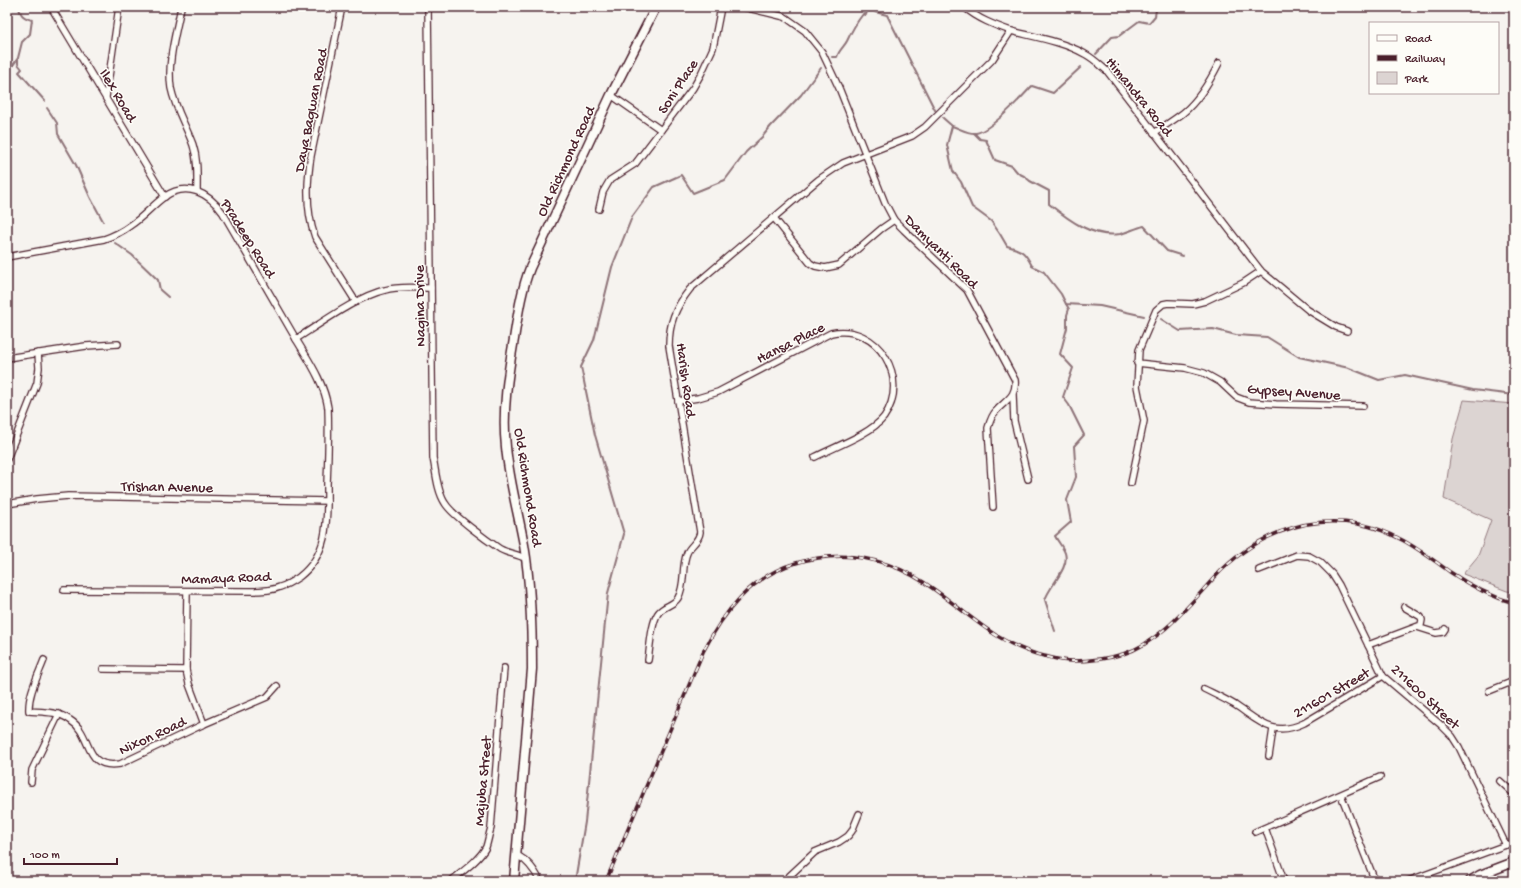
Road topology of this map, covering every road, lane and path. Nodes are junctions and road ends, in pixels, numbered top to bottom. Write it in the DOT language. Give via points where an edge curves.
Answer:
graph roads {
  1 [pos="51,7"];
  2 [pos="120,7"];
  3 [pos="181,7"];
  4 [pos="342,7"];
  5 [pos="428,7"];
  6 [pos="656,7"];
  7 [pos="721,7"];
  8 [pos="744,7"];
  9 [pos="964,7"];
  10 [pos="1011,31"];
  11 [pos="1219,63"];
  12 [pos="611,95"];
  13 [pos="106,97"];
  14 [pos="661,130"];
  15 [pos="1154,133"];
  16 [pos="865,154"];
  17 [pos="197,191"];
  18 [pos="165,197"];
  19 [pos="598,209"];
  20 [pos="774,218"];
  21 [pos="894,220"];
  22 [pos="7,257"];
  23 [pos="1261,271"];
  24 [pos="431,288"];
  25 [pos="356,302"];
  26 [pos="1347,331"];
  27 [pos="296,339"];
  28 [pos="118,344"];
  29 [pos="38,353"];
  30 [pos="7,358"];
  31 [pos="1138,363"];
  32 [pos="1012,395"];
  33 [pos="678,401"];
  34 [pos="1363,406"];
  35 [pos="815,457"];
  36 [pos="7,459"];
  37 [pos="1028,479"];
  38 [pos="1131,483"];
  39 [pos="327,501"];
  40 [pos="7,504"];
  41 [pos="993,507"];
  42 [pos="526,559"];
  43 [pos="1259,570"];
  44 [pos="64,590"];
  45 [pos="188,591"];
  46 [pos="1404,607"];
  47 [pos="1416,627"];
  48 [pos="1445,630"];
  49 [pos="1368,645"];
  50 [pos="44,660"];
  51 [pos="648,660"];
  52 [pos="504,668"];
  53 [pos="103,669"];
  54 [pos="186,670"];
  55 [pos="1384,676"];
  56 [pos="1514,681"];
  57 [pos="277,686"];
  58 [pos="1204,690"];
  59 [pos="1489,691"];
  60 [pos="59,714"];
  61 [pos="204,724"];
  62 [pos="1273,729"];
  63 [pos="1269,756"];
  64 [pos="1380,777"];
  65 [pos="1500,781"];
  66 [pos="31,782"];
  67 [pos="1514,794"];
  68 [pos="1341,795"];
  69 [pos="859,814"];
  70 [pos="1265,828"];
  71 [pos="1255,832"];
  72 [pos="1514,842"];
  73 [pos="1506,845"];
  74 [pos="517,854"];
  75 [pos="1514,862"];
  76 [pos="451,881"];
  77 [pos="514,881"];
  78 [pos="540,881"];
  79 [pos="784,881"];
  80 [pos="1284,881"];
  81 [pos="1375,881"];
  82 [pos="1408,881"];
  83 [pos="1470,881"];
  1 -- 13 [label="street, Ilex Road"];
  2 -- 13 [label="street"];
  3 -- 17 [label="street" via="171,61 171,86 173,97 194,146"];
  4 -- 25 [label="street, Daya Bagwan Road" via="315,134 308,180 310,215 315,237"];
  5 -- 24 [label="street, Nagina Drive"];
  6 -- 12 [label="street, Old Richmond Road"];
  7 -- 14 [label="street, Soni Place" via="713,48 701,74"];
  8 -- 16 [label="street, Damyanti Road" via="785,17 814,41 828,64"];
  9 -- 10 [label="street, Himandra Road" via="974,15"];
  10 -- 15 [label="street, Himandra Road" via="1072,48 1098,62"];
  10 -- 16 [label="street" via="992,60 925,128 912,136"];
  11 -- 15 [label="street" via="1195,101"];
  12 -- 14 [label="street"];
  12 -- 42 [label="street, Old Richmond Road" via="530,268 518,308 504,421 510,478"];
  13 -- 18 [label="street, Ilex Road"];
  14 -- 19 [label="street, Soni Place" via="635,164 610,180"];
  15 -- 23 [label="street, Himandra Road"];
  16 -- 20 [label="street, Harish Road" via="843,163 818,180"];
  16 -- 21 [label="street, Damyanti Road" via="884,203"];
  17 -- 18 [label="street" via="180,190"];
  17 -- 27 [label="street, Pradeep Road" via="215,202 223,213"];
  18 -- 22 [label="street" via="116,235 89,243"];
  20 -- 21 [label="street" via="810,263 825,268 843,262"];
  20 -- 33 [label="street, Harish Road" via="690,289 674,313 669,332 669,346"];
  21 -- 32 [label="street, Damyanti Road" via="967,290 1015,380 1016,386"];
  23 -- 26 [label="street, Himandra Road" via="1308,310"];
  23 -- 31 [label="street" via="1243,283 1205,301 1193,304 1168,303 1159,307 1146,330 1139,350"];
  24 -- 25 [label="street" via="385,289"];
  24 -- 42 [label="street, Nagina Drive" via="433,450 444,502 457,517 501,549"];
  25 -- 27 [label="street"];
  27 -- 39 [label="street, Mamaya Road" via="326,394 329,422"];
  28 -- 29 [label="street"];
  29 -- 30 [label="street"];
  29 -- 36 [label="street" via="37,383"];
  31 -- 34 [label="street, Gypsey Avenue" via="1185,368 1204,373 1220,382 1236,397 1249,402"];
  31 -- 38 [label="street" via="1137,386 1144,421"];
  32 -- 37 [label="street, Damyanti Road" via="1014,422"];
  32 -- 41 [label="street" via="996,411 988,428"];
  33 -- 35 [label="street, Hansa Place" via="718,392 831,333 859,334 877,346 890,364 894,382 892,401 883,418 871,429"];
  33 -- 51 [label="street, Harish Road" via="699,538 687,553 678,598 661,610 655,619"];
  39 -- 40 [label="street, Trishan Avenue" via="68,496"];
  39 -- 45 [label="street, Mamaya Road" via="322,548 308,568 285,586 250,592"];
  42 -- 74 [label="street, Old Richmond Road" via="531,603 532,669"];
  43 -- 49 [label="street, 211600 Street" via="1297,555 1316,559 1327,568 1339,585"];
  44 -- 45 [label="street, Mamaya Road"];
  45 -- 54 [label="street"];
  46 -- 47 [label="street" via="1422,619 1421,624"];
  47 -- 48 [label="street" via="1436,633"];
  47 -- 49 [label="street"];
  49 -- 55 [label="street, 211600 Street"];
  50 -- 60 [label="street, Nixon Road" via="31,695 29,711"];
  52 -- 76 [label="street, Majuba Street" via="491,828 486,847"];
  53 -- 54 [label="street"];
  54 -- 61 [label="street"];
  55 -- 62 [label="street, 211601 Street" via="1304,723 1291,728"];
  55 -- 73 [label="street, 211600 Street" via="1452,736 1466,758"];
  56 -- 59 [label="street"];
  57 -- 61 [label="street, Nixon Road" via="267,697"];
  58 -- 62 [label="street" via="1234,704 1263,725"];
  60 -- 61 [label="street, Nixon Road" via="77,725 92,756 98,762 111,765 120,764"];
  60 -- 66 [label="street" via="32,770"];
  62 -- 63 [label="street"];
  64 -- 68 [label="street"];
  65 -- 67 [label="street"];
  68 -- 70 [label="street"];
  68 -- 81 [label="street"];
  69 -- 79 [label="street" via="848,836 815,852"];
  70 -- 71 [label="street"];
  70 -- 80 [label="street"];
  72 -- 73 [label="street"];
  73 -- 82 [label="street"];
  74 -- 77 [label="street, Old Richmond Road"];
  74 -- 78 [label="street" via="532,866"];
  75 -- 83 [label="street"];
}
